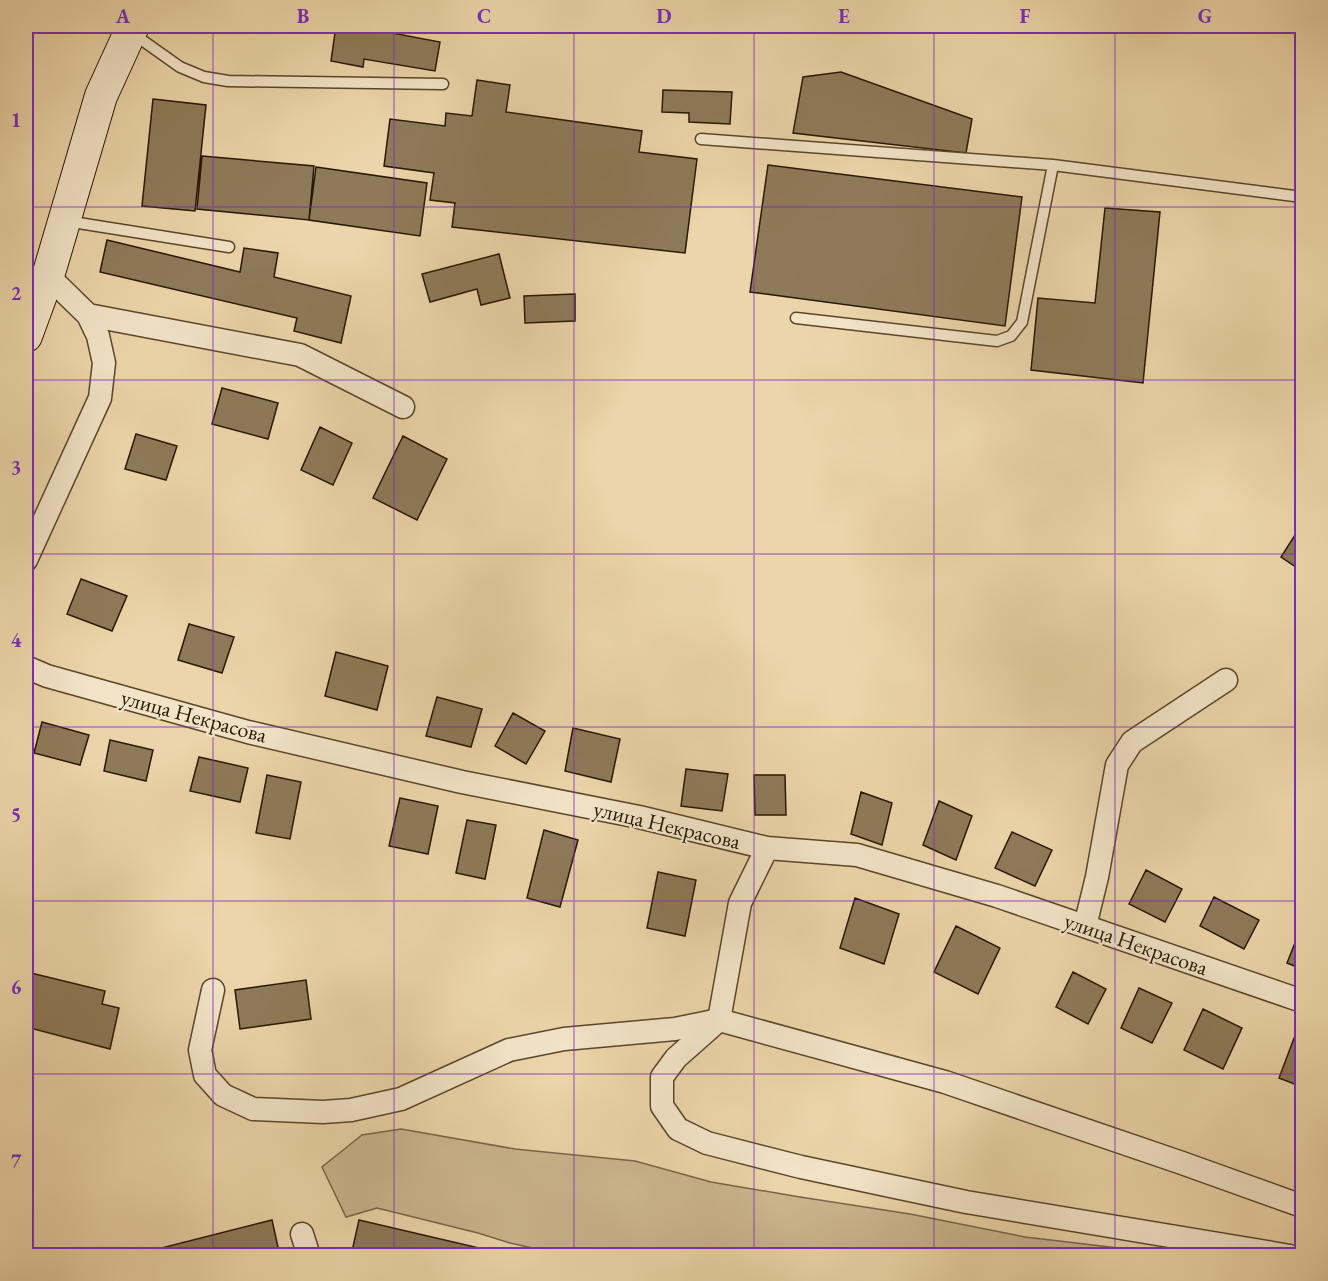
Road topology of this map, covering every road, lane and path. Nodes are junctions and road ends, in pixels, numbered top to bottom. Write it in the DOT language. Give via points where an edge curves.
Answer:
graph roads {
  1 [pos="131,28"];
  2 [pos="443,84"];
  3 [pos="701,139"];
  4 [pos="1053,165"];
  5 [pos="1302,196"];
  6 [pos="64,221"];
  7 [pos="229,247"];
  8 [pos="48,276"];
  9 [pos="88,315"];
  10 [pos="796,318"];
  11 [pos="26,336"];
  12 [pos="403,407"];
  13 [pos="26,560"];
  14 [pos="26,667"];
  15 [pos="1226,680"];
  16 [pos="767,848"];
  17 [pos="1085,926"];
  18 [pos="213,990"];
  19 [pos="1302,1001"];
  20 [pos="719,1020"];
  21 [pos="1302,1206"];
  22 [pos="1290,1256"];
  1 -- 2 [label="lane" via="180,67 204,77 228,81"];
  1 -- 6 [label="main road" via="101,96"];
  3 -- 4 [label="lane"];
  4 -- 5 [label="lane"];
  4 -- 10 [label="lane" via="1022,322 1011,336 997,341"];
  6 -- 7 [label="lane"];
  6 -- 8 [label="main road"];
  8 -- 9 [label="street"];
  8 -- 11 [label="main road"];
  9 -- 12 [label="street" via="300,355"];
  9 -- 13 [label="street" via="104,363 100,398"];
  14 -- 16 [label="street, улица Некрасова" via="248,732"];
  15 -- 17 [label="street" via="1132,742 1117,765"];
  16 -- 17 [label="street, улица Некрасова" via="857,855"];
  16 -- 20 [label="street" via="741,903"];
  17 -- 19 [label="street, улица Некрасова"];
  18 -- 20 [label="street" via="200,1050 205,1075 223,1095 253,1108 351,1110 401,1099 509,1050 564,1039 675,1029"];
  20 -- 21 [label="street" via="945,1082"];
  20 -- 22 [label="street" via="676,1058 662,1077 662,1106 678,1129 707,1143 966,1202"];
}
